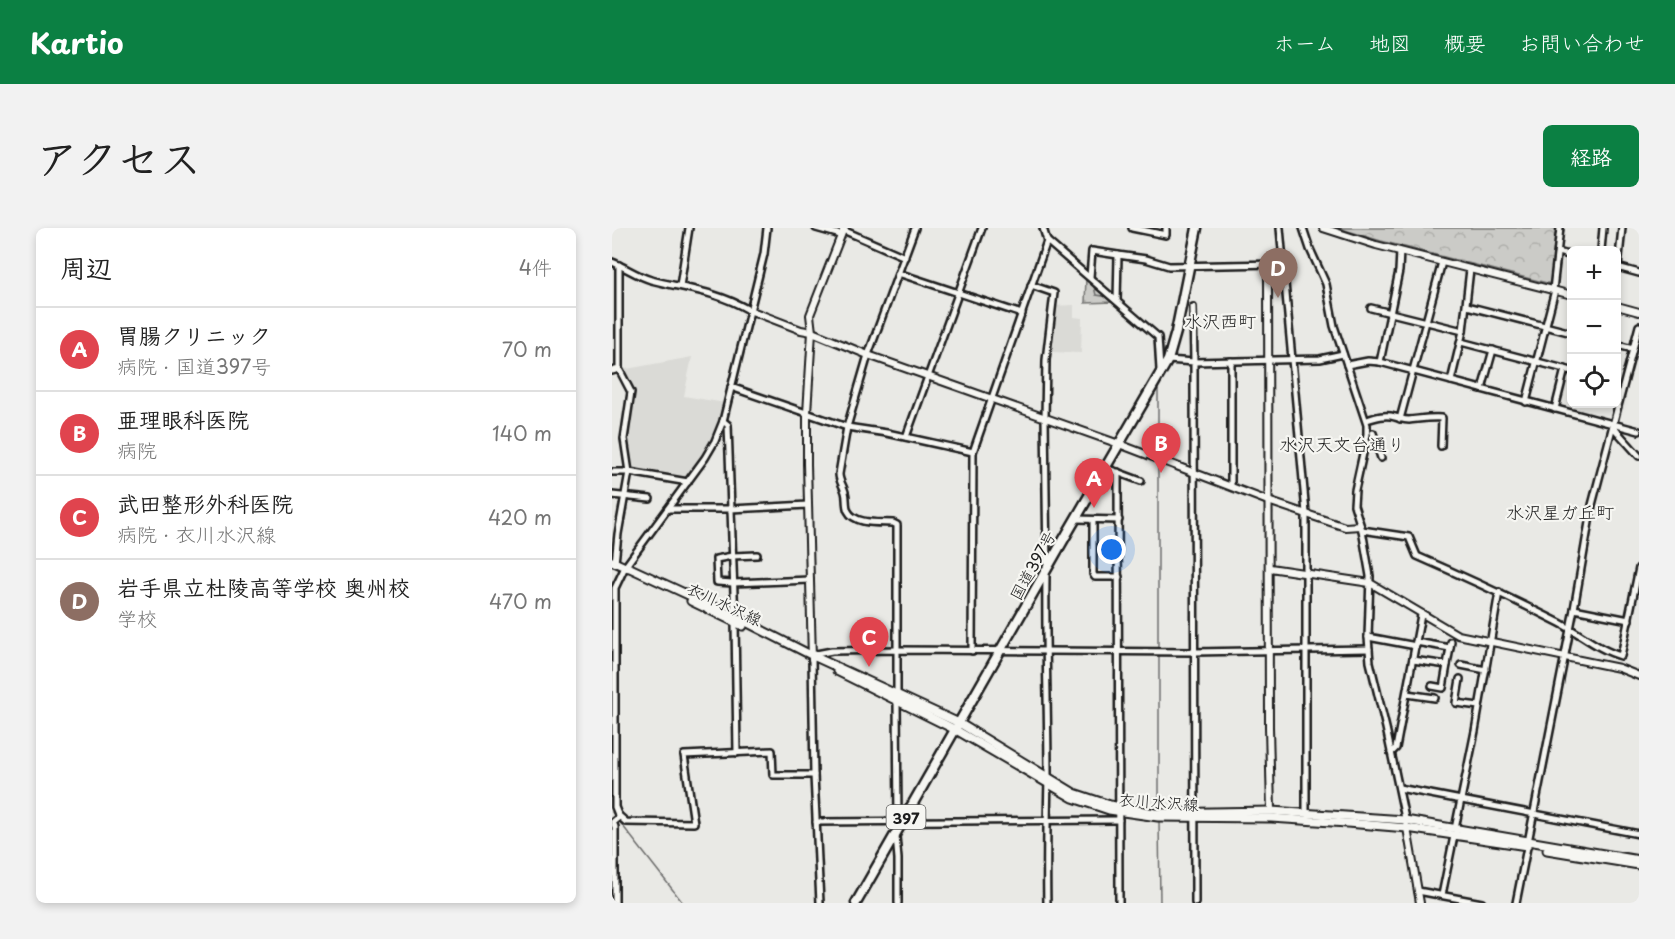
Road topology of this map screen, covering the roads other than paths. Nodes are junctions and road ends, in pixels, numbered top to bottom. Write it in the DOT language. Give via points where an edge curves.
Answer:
graph roads {
  1 [pos="689,228"];
  2 [pos="767,228"];
  3 [pos="816,228"];
  4 [pos="915,228"];
  5 [pos="982,228"];
  6 [pos="1043,228"];
  7 [pos="1132,228"];
  8 [pos="1166,228"];
  9 [pos="1197,228"];
  10 [pos="1280,228"];
  11 [pos="1304,228"];
  12 [pos="1323,228"];
  13 [pos="1560,228"];
  14 [pos="1603,228"];
  15 [pos="1622,228"];
  16 [pos="843,231"];
  17 [pos="1047,241"];
  18 [pos="1601,246"];
  19 [pos="1620,246"];
  20 [pos="1400,251"];
  21 [pos="1558,252"];
  22 [pos="1118,255"];
  23 [pos="1567,255"];
  24 [pos="904,257"];
  25 [pos="612,262"];
  26 [pos="1442,262"];
  27 [pos="1282,264"];
  28 [pos="619,265"];
  29 [pos="1190,265"];
  30 [pos="1268,265"];
  31 [pos="1621,268"];
  32 [pos="1470,269"];
  33 [pos="898,273"];
  34 [pos="1639,273"];
  35 [pos="1090,277"];
  36 [pos="1031,285"];
  37 [pos="680,286"];
  38 [pos="1554,290"];
  39 [pos="958,294"];
  40 [pos="1567,294"];
  41 [pos="1117,301"];
  42 [pos="1467,306"];
  43 [pos="1193,307"];
  44 [pos="1621,307"];
  45 [pos="1371,309"];
  46 [pos="750,310"];
  47 [pos="1639,312"];
  48 [pos="1390,313"];
  49 [pos="1022,314"];
  50 [pos="1426,322"];
  51 [pos="1639,326"];
  52 [pos="1546,327"];
  53 [pos="812,332"];
  54 [pos="1463,332"];
  55 [pos="1567,332"];
  56 [pos="1461,342"];
  57 [pos="1621,346"];
  58 [pos="1633,349"];
  59 [pos="1492,350"];
  60 [pos="1343,354"];
  61 [pos="868,355"];
  62 [pos="1267,359"];
  63 [pos="1291,359"];
  64 [pos="1168,360"];
  65 [pos="1231,360"];
  66 [pos="1537,361"];
  67 [pos="1194,362"];
  68 [pos="1380,362"];
  69 [pos="1347,365"];
  70 [pos="615,370"];
  71 [pos="1567,370"];
  72 [pos="1160,372"];
  73 [pos="1412,372"];
  74 [pos="1567,373"];
  75 [pos="929,376"];
  76 [pos="1451,381"];
  77 [pos="1621,384"];
  78 [pos="1624,385"];
  79 [pos="731,387"];
  80 [pos="1482,390"];
  81 [pos="991,398"];
  82 [pos="1526,402"];
  83 [pos="1555,409"];
  84 [pos="807,413"];
  85 [pos="1045,418"];
  86 [pos="1400,419"];
  87 [pos="1366,420"];
  88 [pos="723,421"];
  89 [pos="1614,426"];
  90 [pos="847,427"];
  91 [pos="1639,431"];
  92 [pos="1373,433"];
  93 [pos="906,437"];
  94 [pos="1119,444"];
  95 [pos="1441,446"];
  96 [pos="973,452"];
  97 [pos="1639,456"];
  98 [pos="1381,458"];
  99 [pos="1106,468"];
  100 [pos="612,472"];
  101 [pos="629,472"];
  102 [pos="1118,472"];
  103 [pos="1194,472"];
  104 [pos="1141,481"];
  105 [pos="688,483"];
  106 [pos="1231,486"];
  107 [pos="612,495"];
  108 [pos="625,495"];
  109 [pos="650,499"];
  110 [pos="1268,501"];
  111 [pos="808,505"];
  112 [pos="668,509"];
  113 [pos="730,509"];
  114 [pos="1306,513"];
  115 [pos="1075,519"];
  116 [pos="1093,520"];
  117 [pos="1119,520"];
  118 [pos="1361,528"];
  119 [pos="757,555"];
  120 [pos="732,556"];
  121 [pos="613,562"];
  122 [pos="625,567"];
  123 [pos="1270,568"];
  124 [pos="1639,568"];
  125 [pos="1046,570"];
  126 [pos="1305,573"];
  127 [pos="1119,577"];
  128 [pos="810,580"];
  129 [pos="733,583"];
  130 [pos="1370,583"];
  131 [pos="1499,592"];
  132 [pos="1574,609"];
  133 [pos="1421,615"];
  134 [pos="734,619"];
  135 [pos="1629,620"];
  136 [pos="1570,628"];
  137 [pos="1368,637"];
  138 [pos="1490,643"];
  139 [pos="1416,644"];
  140 [pos="1306,649"];
  141 [pos="1369,649"];
  142 [pos="897,650"];
  143 [pos="1001,650"];
  144 [pos="1045,650"];
  145 [pos="1269,650"];
  146 [pos="972,651"];
  147 [pos="1118,652"];
  148 [pos="1194,652"];
  149 [pos="1622,656"];
  150 [pos="812,657"];
  151 [pos="1564,657"];
  152 [pos="1413,660"];
  153 [pos="1447,665"];
  154 [pos="1461,665"];
  155 [pos="1619,668"];
  156 [pos="1486,670"];
  157 [pos="1639,676"];
  158 [pos="1460,679"];
  159 [pos="1432,686"];
  160 [pos="1407,694"];
  161 [pos="897,697"];
  162 [pos="1435,698"];
  163 [pos="1479,706"];
  164 [pos="957,727"];
  165 [pos="737,753"];
  166 [pos="1391,753"];
  167 [pos="814,775"];
  168 [pos="1047,781"];
  169 [pos="1399,788"];
  170 [pos="1461,800"];
  171 [pos="1271,811"];
  172 [pos="1119,813"];
  173 [pos="1306,813"];
  174 [pos="1534,814"];
  175 [pos="1195,815"];
  176 [pos="617,818"];
  177 [pos="901,821"];
  178 [pos="1046,821"];
  179 [pos="816,822"];
  180 [pos="1406,824"];
  181 [pos="1455,832"];
  182 [pos="1639,834"];
  183 [pos="896,835"];
  184 [pos="1528,844"];
  185 [pos="1639,860"];
  186 [pos="1639,865"];
  187 [pos="1418,891"];
  188 [pos="1442,895"];
  189 [pos="615,903"];
  190 [pos="820,903"];
  191 [pos="856,903"];
  192 [pos="898,903"];
  193 [pos="1047,903"];
  194 [pos="1119,903"];
  195 [pos="1196,903"];
  196 [pos="1420,903"];
  197 [pos="1482,903"];
  198 [pos="1516,903"];
  1 -- 37 [label="street"];
  2 -- 46 [label="street"];
  3 -- 16 [label="street"];
  4 -- 24 [label="street"];
  5 -- 39 [label="street"];
  6 -- 17 [label="street"];
  7 -- 8 [label="street" via="1166,235"];
  9 -- 29 [label="highway, 国道397号 / 397"];
  10 -- 27 [label="street"];
  11 -- 60 [label="street" via="1326,284"];
  12 -- 20 [label="street"];
  13 -- 21 [label="street"];
  14 -- 18 [label="street"];
  15 -- 19 [label="street"];
  16 -- 24 [label="street"];
  16 -- 53 [label="street" via="810,315"];
  17 -- 35 [label="street"];
  17 -- 36 [label="street"];
  20 -- 26 [label="street"];
  20 -- 48 [label="street"];
  21 -- 23 [label="street"];
  21 -- 38 [label="street"];
  22 -- 29 [label="street" via="1169,266"];
  22 -- 35 [label="street" via="1092,251"];
  22 -- 41 [label="street"];
  24 -- 33 [label="street"];
  25 -- 28 [label="street"];
  26 -- 32 [label="street"];
  26 -- 50 [label="street"];
  27 -- 30 [label="street"];
  27 -- 63 [label="street"];
  28 -- 37 [label="street" via="649,279"];
  28 -- 70 [label="street"];
  29 -- 30 [label="street"];
  29 -- 64 [label="highway, 国道397号 / 397"];
  30 -- 62 [label="street"];
  31 -- 34 [label="street"];
  32 -- 38 [label="street"];
  32 -- 42 [label="street"];
  33 -- 39 [label="street"];
  33 -- 61 [label="street"];
  35 -- 41 [label="street"];
  36 -- 49 [label="street"];
  36 -- 85 [label="street" via="1054,293 1046,360"];
  37 -- 46 [label="street" via="731,300"];
  38 -- 40 [label="street"];
  38 -- 52 [label="street"];
  39 -- 49 [label="street"];
  39 -- 75 [label="street"];
  41 -- 72 [label="street" via="1158,337"];
  42 -- 52 [label="street"];
  42 -- 54 [label="street"];
  43 -- 67 [label="street"];
  44 -- 47 [label="street"];
  45 -- 48 [label="street"];
  46 -- 53 [label="street"];
  46 -- 79 [label="street"];
  48 -- 50 [label="street"];
  48 -- 68 [label="street"];
  49 -- 81 [label="street"];
  50 -- 54 [label="street"];
  50 -- 73 [label="street"];
  51 -- 58 [label="street"];
  52 -- 55 [label="street"];
  52 -- 66 [label="street"];
  53 -- 61 [label="street"];
  53 -- 84 [label="street"];
  54 -- 56 [label="street"];
  56 -- 59 [label="street"];
  56 -- 76 [label="street"];
  57 -- 58 [label="street"];
  58 -- 78 [label="street"];
  59 -- 66 [label="street"];
  59 -- 80 [label="street"];
  60 -- 63 [label="street"];
  60 -- 69 [label="street"];
  61 -- 75 [label="street"];
  61 -- 90 [label="street"];
  62 -- 63 [label="street"];
  62 -- 65 [label="street"];
  62 -- 110 [label="street"];
  63 -- 114 [label="street"];
  64 -- 67 [label="street"];
  64 -- 72 [label="highway, 国道397号 / 397"];
  65 -- 67 [label="street"];
  65 -- 106 [label="street"];
  66 -- 71 [label="street"];
  66 -- 82 [label="street"];
  67 -- 103 [label="street"];
  68 -- 69 [label="street"];
  68 -- 73 [label="street"];
  69 -- 87 [label="street"];
  70 -- 101 [label="street" via="632,392 624,439"];
  72 -- 94 [label="highway, 国道397号 / 397"];
  73 -- 76 [label="street"];
  73 -- 86 [label="street"];
  74 -- 83 [label="street"];
  75 -- 81 [label="street"];
  75 -- 93 [label="street"];
  76 -- 80 [label="street"];
  77 -- 78 [label="street"];
  78 -- 89 [label="street"];
  79 -- 84 [label="street"];
  79 -- 88 [label="street"];
  80 -- 82 [label="street"];
  81 -- 85 [label="street"];
  81 -- 96 [label="street"];
  82 -- 83 [label="street"];
  83 -- 89 [label="street"];
  84 -- 90 [label="street"];
  84 -- 111 [label="street"];
  85 -- 94 [label="street"];
  85 -- 125 [label="street"];
  86 -- 87 [label="street" via="1387,415"];
  86 -- 95 [label="street" via="1442,418"];
  87 -- 118 [label="street" via="1367,435 1353,498"];
  88 -- 105 [label="street"];
  88 -- 113 [label="street" via="728,425"];
  89 -- 91 [label="street"];
  89 -- 97 [label="street"];
  89 -- 132 [label="street" via="1592,505"];
  90 -- 93 [label="street"];
  90 -- 142 [label="street" via="839,474 847,510 862,520 897,525"];
  92 -- 98 [label="street"];
  93 -- 96 [label="street"];
  94 -- 99 [label="highway, 国道397号 / 397"];
  94 -- 103 [label="street"];
  96 -- 146 [label="street"];
  99 -- 102 [label="street"];
  99 -- 115 [label="highway, 国道397号 / 397"];
  100 -- 101 [label="street"];
  101 -- 105 [label="street"];
  101 -- 108 [label="street"];
  102 -- 104 [label="street"];
  102 -- 117 [label="street"];
  103 -- 106 [label="street"];
  103 -- 148 [label="street"];
  105 -- 112 [label="street"];
  106 -- 110 [label="street"];
  107 -- 108 [label="street"];
  108 -- 109 [label="street"];
  108 -- 121 [label="street"];
  110 -- 114 [label="street"];
  110 -- 123 [label="street"];
  111 -- 113 [label="street"];
  111 -- 128 [label="street"];
  112 -- 113 [label="street"];
  112 -- 122 [label="street"];
  113 -- 120 [label="street"];
  114 -- 118 [label="street"];
  114 -- 126 [label="street"];
  115 -- 116 [label="street"];
  115 -- 125 [label="highway, 国道397号 / 397"];
  116 -- 117 [label="street"];
  116 -- 127 [label="street" via="1093,574"];
  117 -- 127 [label="street"];
  118 -- 130 [label="street"];
  118 -- 131 [label="street" via="1409,537 1417,556"];
  119 -- 120 [label="street"];
  120 -- 129 [label="street"];
  120 -- 129 [label="street" via="716,559 717,582"];
  121 -- 122 [label="main road, 衣川水沢線"];
  122 -- 134 [label="main road, 衣川水沢線"];
  122 -- 176 [label="street" via="615,588 614,608"];
  123 -- 126 [label="street"];
  123 -- 145 [label="street"];
  124 -- 135 [label="street"];
  125 -- 143 [label="highway, 国道397号 / 397"];
  125 -- 144 [label="street"];
  126 -- 130 [label="street"];
  126 -- 140 [label="street"];
  127 -- 147 [label="street"];
  128 -- 129 [label="street"];
  128 -- 150 [label="street"];
  129 -- 134 [label="street"];
  130 -- 133 [label="street"];
  130 -- 137 [label="street"];
  131 -- 136 [label="street"];
  131 -- 138 [label="street"];
  132 -- 135 [label="street"];
  132 -- 136 [label="street"];
  133 -- 138 [label="street" via="1451,632"];
  133 -- 139 [label="street"];
  134 -- 150 [label="main road, 衣川水沢線"];
  134 -- 165 [label="street"];
  135 -- 149 [label="street"];
  136 -- 149 [label="street" via="1609,653"];
  136 -- 151 [label="street"];
  137 -- 139 [label="street"];
  137 -- 141 [label="street"];
  138 -- 151 [label="street"];
  138 -- 156 [label="street"];
  139 -- 152 [label="street"];
  139 -- 153 [label="street" via="1451,645"];
  140 -- 141 [label="street"];
  140 -- 145 [label="street"];
  140 -- 173 [label="street"];
  141 -- 166 [label="street"];
  142 -- 146 [label="street"];
  142 -- 150 [label="street" via="832,651"];
  142 -- 161 [label="street"];
  143 -- 144 [label="street"];
  143 -- 146 [label="street"];
  143 -- 164 [label="highway, 国道397号 / 397"];
  144 -- 147 [label="street"];
  144 -- 168 [label="street"];
  145 -- 148 [label="street"];
  145 -- 171 [label="street"];
  147 -- 148 [label="street"];
  147 -- 172 [label="street"];
  148 -- 175 [label="street"];
  149 -- 155 [label="street"];
  150 -- 161 [label="main road, 衣川水沢線"];
  150 -- 167 [label="street"];
  151 -- 155 [label="street"];
  151 -- 174 [label="street"];
  152 -- 153 [label="street"];
  152 -- 160 [label="street"];
  153 -- 159 [label="street" via="1443,688"];
  154 -- 156 [label="street"];
  155 -- 157 [label="street"];
  156 -- 163 [label="street"];
  158 -- 163 [label="street" via="1456,703"];
  160 -- 162 [label="street"];
  160 -- 166 [label="street" via="1396,748"];
  161 -- 164 [label="main road, 衣川水沢線"];
  161 -- 177 [label="street"];
  163 -- 170 [label="street"];
  164 -- 168 [label="main road, 衣川水沢線"];
  164 -- 177 [label="highway, 国道397号 / 397"];
  165 -- 167 [label="street" via="772,751 773,775"];
  165 -- 176 [label="street" via="684,755 694,823 626,822"];
  166 -- 169 [label="street"];
  167 -- 179 [label="street"];
  168 -- 172 [label="main road, 衣川水沢線" via="1073,798"];
  168 -- 178 [label="street"];
  169 -- 170 [label="street"];
  169 -- 180 [label="street"];
  170 -- 174 [label="street"];
  170 -- 181 [label="street"];
  171 -- 173 [label="main road, 衣川水沢線"];
  171 -- 175 [label="main road, 衣川水沢線"];
  172 -- 175 [label="main road, 衣川水沢線" via="1158,818"];
  172 -- 178 [label="street"];
  172 -- 194 [label="street"];
  173 -- 180 [label="main road, 衣川水沢線"];
  174 -- 182 [label="street"];
  174 -- 184 [label="street"];
  175 -- 180 [label="main road, 衣川水沢線"];
  175 -- 195 [label="street"];
  176 -- 189 [label="street" via="613,822"];
  177 -- 178 [label="street"];
  177 -- 179 [label="street"];
  177 -- 183 [label="highway, 国道397号 / 397"];
  178 -- 193 [label="street"];
  179 -- 190 [label="street"];
  180 -- 181 [label="main road, 衣川水沢線"];
  180 -- 187 [label="street"];
  181 -- 184 [label="main road, 衣川水沢線"];
  181 -- 188 [label="street"];
  183 -- 191 [label="highway, 国道397号 / 397"];
  183 -- 192 [label="street"];
  184 -- 185 [label="main road, 衣川水沢線"];
  184 -- 186 [label="main road, 衣川水沢線"];
  184 -- 198 [label="street"];
  187 -- 188 [label="street"];
  187 -- 196 [label="street"];
  188 -- 197 [label="street"];
}
